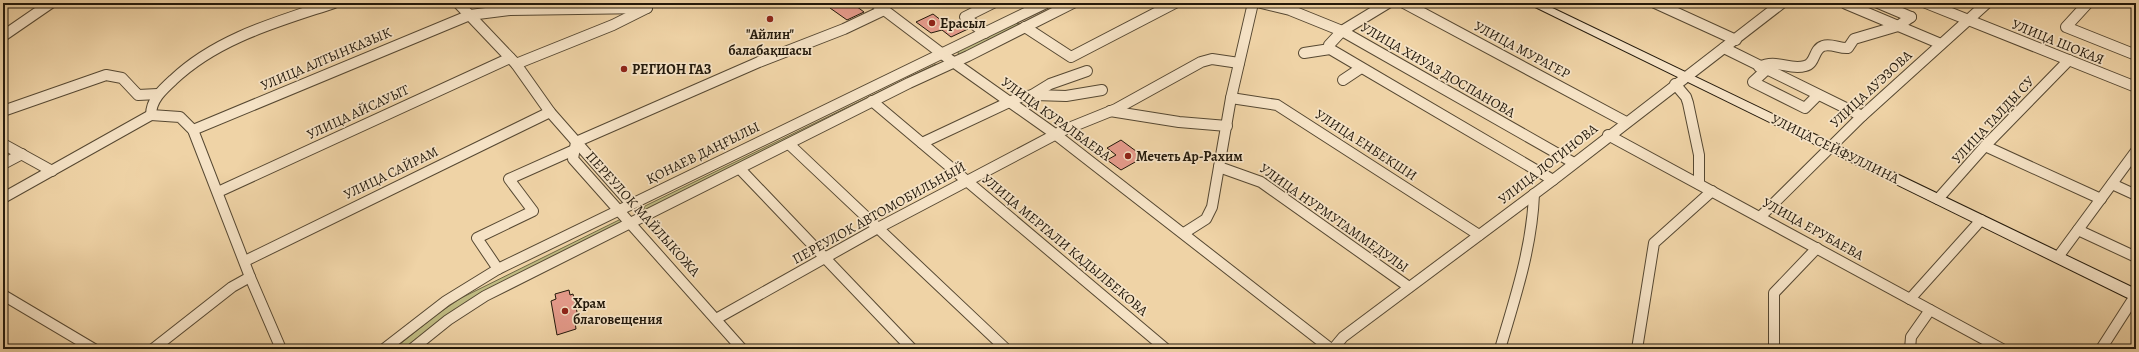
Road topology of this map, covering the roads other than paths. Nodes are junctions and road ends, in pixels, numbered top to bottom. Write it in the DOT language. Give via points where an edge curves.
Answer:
graph roads {
  1 [pos="51,3"];
  2 [pos="334,3"];
  3 [pos="458,3"];
  4 [pos="875,3"];
  5 [pos="972,3"];
  6 [pos="993,3"];
  7 [pos="1046,3"];
  8 [pos="1073,3"];
  9 [pos="1176,3"];
  10 [pos="1253,3"];
  11 [pos="1261,3"];
  12 [pos="1388,3"];
  13 [pos="1404,3"];
  14 [pos="1533,3"];
  15 [pos="1655,3"];
  16 [pos="1782,3"];
  17 [pos="1848,3"];
  18 [pos="1878,3"];
  19 [pos="1926,3"];
  20 [pos="1987,3"];
  21 [pos="2088,3"];
  22 [pos="649,5"];
  23 [pos="980,9"];
  24 [pos="884,10"];
  25 [pos="470,15"];
  26 [pos="1969,20"];
  27 [pos="1898,26"];
  28 [pos="1025,27"];
  29 [pos="1342,31"];
  30 [pos="985,33"];
  31 [pos="3,36"];
  32 [pos="1736,40"];
  33 [pos="1941,44"];
  34 [pos="1724,48"];
  35 [pos="1330,49"];
  36 [pos="1304,53"];
  37 [pos="942,54"];
  38 [pos="2136,55"];
  39 [pos="2069,60"];
  40 [pos="513,61"];
  41 [pos="954,62"];
  42 [pos="1239,63"];
  43 [pos="1361,68"];
  44 [pos="1762,68"];
  45 [pos="1087,71"];
  46 [pos="1343,80"];
  47 [pos="1680,80"];
  48 [pos="2136,87"];
  49 [pos="1102,90"];
  50 [pos="158,94"];
  51 [pos="1032,94"];
  52 [pos="1818,95"];
  53 [pos="1232,98"];
  54 [pos="872,101"];
  55 [pos="1008,101"];
  56 [pos="3,111"];
  57 [pos="550,112"];
  58 [pos="1110,112"];
  59 [pos="151,115"];
  60 [pos="1862,116"];
  61 [pos="1626,122"];
  62 [pos="1227,126"];
  63 [pos="193,130"];
  64 [pos="1055,134"];
  65 [pos="1608,135"];
  66 [pos="922,143"];
  67 [pos="3,144"];
  68 [pos="789,144"];
  69 [pos="575,146"];
  70 [pos="1986,146"];
  71 [pos="1830,147"];
  72 [pos="2136,151"];
  73 [pos="22,154"];
  74 [pos="1574,163"];
  75 [pos="3,164"];
  76 [pos="1219,167"];
  77 [pos="740,169"];
  78 [pos="52,170"];
  79 [pos="967,180"];
  80 [pos="1553,180"];
  81 [pos="1699,184"];
  82 [pos="2112,184"];
  83 [pos="1712,191"];
  84 [pos="218,192"];
  85 [pos="1534,194"];
  86 [pos="2136,195"];
  87 [pos="3,198"];
  88 [pos="1938,199"];
  89 [pos="2100,199"];
  90 [pos="632,204"];
  91 [pos="619,210"];
  92 [pos="1760,217"];
  93 [pos="1981,220"];
  94 [pos="631,223"];
  95 [pos="878,228"];
  96 [pos="2078,230"];
  97 [pos="1184,233"];
  98 [pos="1479,235"];
  99 [pos="1817,248"];
  100 [pos="2058,257"];
  101 [pos="2136,257"];
  102 [pos="827,258"];
  103 [pos="244,260"];
  104 [pos="498,269"];
  105 [pos="250,277"];
  106 [pos="1410,287"];
  107 [pos="3,295"];
  108 [pos="2136,296"];
  109 [pos="1910,299"];
  110 [pos="1930,310"];
  111 [pos="716,319"];
  112 [pos="2104,348"];
  113 [pos="94,349"];
  114 [pos="153,349"];
  115 [pos="281,349"];
  116 [pos="384,349"];
  117 [pos="412,349"];
  118 [pos="742,349"];
  119 [pos="912,349"];
  120 [pos="1006,349"];
  121 [pos="1166,349"];
  122 [pos="1332,349"];
  123 [pos="1500,349"];
  124 [pos="1636,349"];
  125 [pos="1774,349"];
  126 [pos="1910,349"];
  127 [pos="2002,349"];
  1 -- 31 [label="street"];
  2 -- 50 [label="street" via="215,48 185,67"];
  3 -- 25 [label="street, ПЕРЕУЛОК МАЙЛЫКОЖА"];
  4 -- 24 [label="street, УЛИЦА КУРАЛБАЕВА"];
  5 -- 23 [label="street"];
  6 -- 23 [label="street"];
  7 -- 30 [label="street, ҚОНАЕВ ДАҢҒЫЛЫ"];
  8 -- 28 [label="street"];
  9 -- 28 [label="street" via="1071,57"];
  10 -- 42 [label="street"];
  11 -- 29 [label="street, УЛИЦА ХИУАЗ ДОСПАНОВА" via="1290,10"];
  12 -- 29 [label="street"];
  13 -- 61 [label="street, УЛИЦА МУРАГЕР"];
  14 -- 47 [label="main road, УЛИЦА СЕЙФУЛЛИНА"];
  15 -- 32 [label="street"];
  16 -- 32 [label="street, УЛИЦА ЛОГИНОВА"];
  17 -- 27 [label="street" via="1846,4"];
  18 -- 27 [label="street" via="1911,17"];
  19 -- 26 [label="street, УЛИЦА ШОКАЯ"];
  20 -- 26 [label="street, УЛИЦА АУЭЗОВА"];
  21 -- 38 [label="street" via="2066,27"];
  22 -- 25 [label="street, УЛИЦА АЛТЫНКАЗЫК" via="510,10"];
  22 -- 40 [label="street, УЛИЦА АЙСАУЫТ" via="613,25"];
  23 -- 30 [label="street" via="965,17"];
  24 -- 37 [label="street, УЛИЦА КУРАЛБАЕВА"];
  24 -- 69 [label="street" via="844,29 759,62"];
  25 -- 40 [label="street, ПЕРЕУЛОК МАЙЛЫКОЖА"];
  25 -- 63 [label="street, УЛИЦА АЛТЫНКАЗЫК"];
  26 -- 33 [label="street, УЛИЦА АУЭЗОВА"];
  26 -- 39 [label="street, УЛИЦА ШОКАЯ"];
  27 -- 33 [label="street"];
  27 -- 44 [label="street" via="1854,40 1846,48 1821,46 1807,66 1774,62"];
  28 -- 41 [label="street"];
  29 -- 35 [label="street" via="1329,45"];
  29 -- 74 [label="street, УЛИЦА ХИУАЗ ДОСПАНОВА"];
  30 -- 37 [label="street, ҚОНАЕВ ДАҢҒЫЛЫ"];
  32 -- 34 [label="street, УЛИЦА ЛОГИНОВА"];
  33 -- 60 [label="street, УЛИЦА АУЭЗОВА"];
  34 -- 44 [label="street"];
  34 -- 47 [label="street, УЛИЦА ЛОГИНОВА"];
  35 -- 36 [label="street"];
  35 -- 43 [label="street"];
  37 -- 41 [label="street, УЛИЦА КУРАЛБАЕВА"];
  37 -- 90 [label="street, ҚОНАЕВ ДАҢҒЫЛЫ"];
  39 -- 48 [label="street, УЛИЦА ШОКАЯ"];
  39 -- 70 [label="street, УЛИЦА ТАЛДЫ СУ"];
  40 -- 57 [label="street, ПЕРЕУЛОК МАЙЛЫКОЖА"];
  40 -- 84 [label="street, УЛИЦА АЙСАУЫТ"];
  41 -- 54 [label="street"];
  41 -- 55 [label="street, УЛИЦА КУРАЛБАЕВА"];
  42 -- 53 [label="street"];
  42 -- 58 [label="street, ПЕРЕУЛОК АВТОМОБИЛЬНЫЙ" via="1207,60"];
  43 -- 46 [label="street"];
  43 -- 80 [label="street"];
  44 -- 52 [label="street"];
  44 -- 52 [label="street" via="1753,82 1805,108"];
  45 -- 51 [label="street" via="1050,84"];
  47 -- 61 [label="street, УЛИЦА ЛОГИНОВА"];
  47 -- 71 [label="main road, УЛИЦА СЕЙФУЛЛИНА"];
  47 -- 81 [label="street" via="1688,103 1699,161"];
  49 -- 51 [label="street" via="1066,97"];
  50 -- 56 [label="street" via="134,94 122,78 106,75"];
  50 -- 59 [label="street"];
  51 -- 55 [label="street"];
  52 -- 60 [label="street"];
  53 -- 62 [label="street"];
  53 -- 98 [label="street, УЛИЦА ЕНБЕКШИ" via="1271,103 1281,107"];
  54 -- 66 [label="street, УЛИЦА МЕРГАЛИ КАДЫЛБЕКОВА"];
  54 -- 68 [label="street"];
  55 -- 64 [label="street, УЛИЦА КУРАЛБАЕВА"];
  55 -- 66 [label="street"];
  57 -- 69 [label="street, ПЕРЕУЛОК МАЙЛЫКОЖА"];
  57 -- 103 [label="street, УЛИЦА САЙРАМ"];
  58 -- 62 [label="street"];
  58 -- 64 [label="street, ПЕРЕУЛОК АВТОМОБИЛЬНЫЙ"];
  59 -- 63 [label="street" via="180,117"];
  59 -- 78 [label="street"];
  60 -- 71 [label="street, УЛИЦА АУЭЗОВА"];
  61 -- 65 [label="street, УЛИЦА ЛОГИНОВА"];
  62 -- 76 [label="street"];
  63 -- 84 [label="street"];
  64 -- 79 [label="street, ПЕРЕУЛОК АВТОМОБИЛЬНЫЙ"];
  64 -- 97 [label="street, УЛИЦА КУРАЛБАЕВА"];
  65 -- 74 [label="street, УЛИЦА ЛОГИНОВА"];
  65 -- 81 [label="street, УЛИЦА ЕРУБАЕВА"];
  66 -- 79 [label="street, УЛИЦА МЕРГАЛИ КАДЫЛБЕКОВА"];
  67 -- 73 [label="street"];
  68 -- 77 [label="street"];
  68 -- 95 [label="street"];
  69 -- 90 [label="street" via="592,157"];
  69 -- 91 [label="street, ПЕРЕУЛОК МАЙЛЫКОЖА" via="574,159"];
  69 -- 104 [label="street" via="509,179 533,211 477,238"];
  70 -- 88 [label="street, УЛИЦА ТАЛДЫ СУ"];
  70 -- 89 [label="street"];
  71 -- 88 [label="main road, УЛИЦА СЕЙФУЛЛИНА"];
  71 -- 92 [label="street, УЛИЦА АУЭЗОВА"];
  72 -- 82 [label="street"];
  73 -- 75 [label="street"];
  73 -- 78 [label="street"];
  74 -- 80 [label="street, УЛИЦА ЛОГИНОВА"];
  76 -- 97 [label="street" via="1209,214 1200,224"];
  76 -- 106 [label="street, УЛИЦА НУРМУГАММЕДУЛЫ" via="1261,182"];
  77 -- 94 [label="street"];
  77 -- 102 [label="street"];
  78 -- 87 [label="street"];
  79 -- 95 [label="street, ПЕРЕУЛОК АВТОМОБИЛЬНЫЙ"];
  79 -- 121 [label="street, УЛИЦА МЕРГАЛИ КАДЫЛБЕКОВА"];
  80 -- 85 [label="street, УЛИЦА ЛОГИНОВА"];
  81 -- 83 [label="street, УЛИЦА ЕРУБАЕВА"];
  82 -- 86 [label="street"];
  82 -- 89 [label="street"];
  83 -- 92 [label="street, УЛИЦА ЕРУБАЕВА"];
  83 -- 124 [label="street" via="1654,243"];
  84 -- 103 [label="street"];
  85 -- 98 [label="street, УЛИЦА ЛОГИНОВА"];
  85 -- 123 [label="street" via="1532,221 1520,279"];
  88 -- 93 [label="main road, УЛИЦА СЕЙФУЛЛИНА"];
  89 -- 96 [label="street"];
  90 -- 91 [label="street, ҚОНАЕВ ДАҢҒЫЛЫ"];
  91 -- 94 [label="street, ПЕРЕУЛОК МАЙЛЫКОЖА"];
  91 -- 104 [label="street, ҚОНАЕВ ДАҢҒЫЛЫ"];
  92 -- 99 [label="street, УЛИЦА ЕРУБАЕВА"];
  93 -- 100 [label="main road, УЛИЦА СЕЙФУЛЛИНА"];
  93 -- 109 [label="street"];
  94 -- 111 [label="street, ПЕРЕУЛОК МАЙЛЫКОЖА"];
  94 -- 117 [label="street" via="485,296 448,320"];
  95 -- 102 [label="street, ПЕРЕУЛОК АВТОМОБИЛЬНЫЙ"];
  95 -- 120 [label="street"];
  96 -- 100 [label="street"];
  96 -- 101 [label="street"];
  97 -- 122 [label="street, УЛИЦА КУРАЛБАЕВА"];
  98 -- 106 [label="street, УЛИЦА ЛОГИНОВА"];
  99 -- 109 [label="street, УЛИЦА ЕРУБАЕВА"];
  99 -- 125 [label="street" via="1774,293"];
  100 -- 108 [label="main road, УЛИЦА СЕЙФУЛЛИНА"];
  102 -- 111 [label="street, ПЕРЕУЛОК АВТОМОБИЛЬНЫЙ"];
  102 -- 119 [label="street"];
  103 -- 105 [label="street"];
  104 -- 116 [label="street, ҚОНАЕВ ДАҢҒЫЛЫ" via="436,308"];
  105 -- 114 [label="street" via="232,287"];
  105 -- 115 [label="street"];
  106 -- 122 [label="street, УЛИЦА ЛОГИНОВА" via="1343,337"];
  107 -- 113 [label="street"];
  108 -- 112 [label="street"];
  109 -- 110 [label="street, УЛИЦА ЕРУБАЕВА"];
  110 -- 126 [label="street" via="1911,337"];
  110 -- 127 [label="street, УЛИЦА ЕРУБАЕВА"];
  111 -- 118 [label="street, ПЕРЕУЛОК МАЙЛЫКОЖА"];
}
